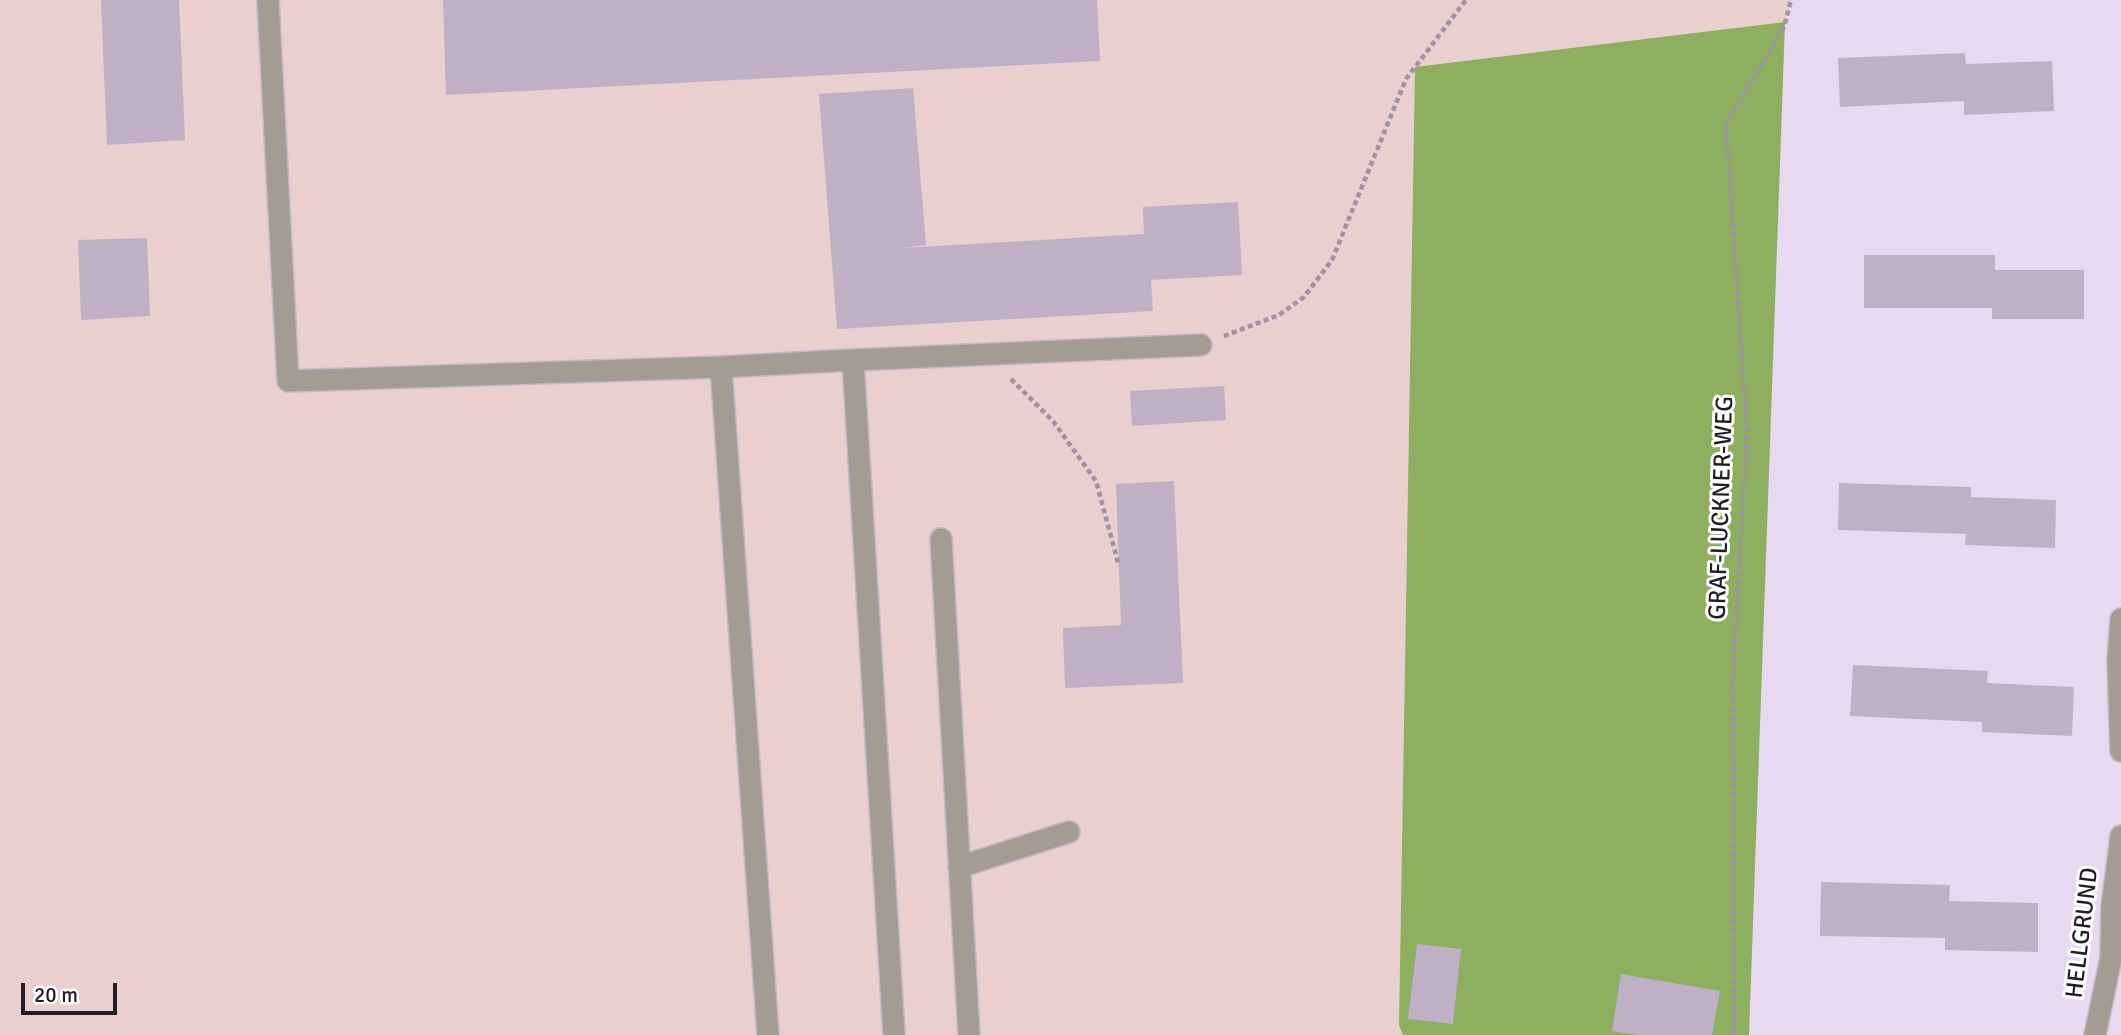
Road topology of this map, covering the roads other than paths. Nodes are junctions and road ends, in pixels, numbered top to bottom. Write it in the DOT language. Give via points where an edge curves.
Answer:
graph roads {
  1 [pos="268,0"];
  2 [pos="1201,345"];
  3 [pos="853,360"];
  4 [pos="721,367"];
  5 [pos="942,539"];
  6 [pos="2121,619"];
  7 [pos="2121,751"];
  8 [pos="1069,832"];
  9 [pos="2121,836"];
  10 [pos="959,867"];
  11 [pos="2116,959"];
  12 [pos="768,1035"];
  13 [pos="894,1035"];
  14 [pos="969,1035"];
  15 [pos="2095,1035"];
  1 -- 4 [label="street" via="288,381"];
  2 -- 3 [label="street"];
  3 -- 4 [label="street"];
  3 -- 13 [label="street"];
  4 -- 12 [label="street"];
  5 -- 10 [label="street"];
  6 -- 7 [label="street"];
  8 -- 10 [label="street"];
  9 -- 11 [label="street, HELLGRUND" via="2112,907"];
  10 -- 14 [label="street"];
  11 -- 15 [label="street, HELLGRUND"];
}
